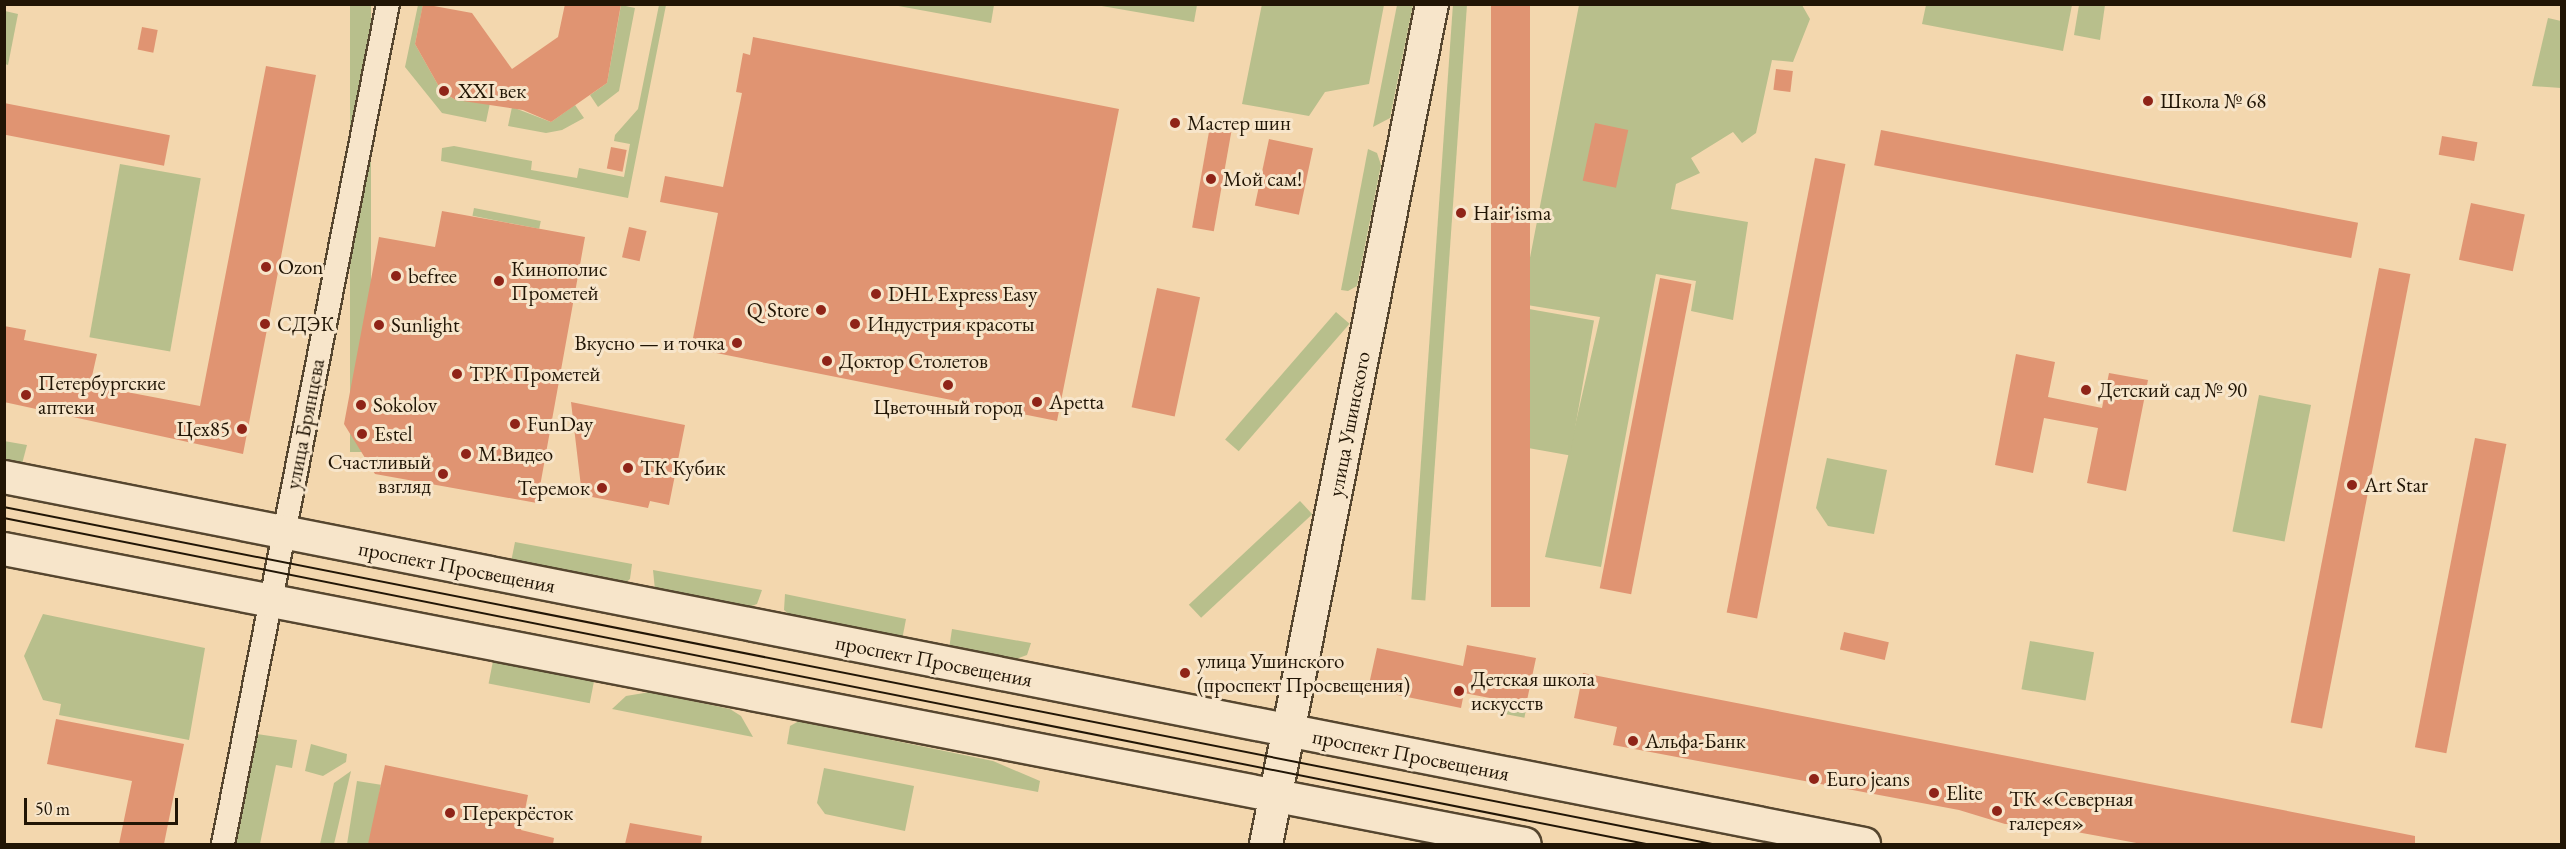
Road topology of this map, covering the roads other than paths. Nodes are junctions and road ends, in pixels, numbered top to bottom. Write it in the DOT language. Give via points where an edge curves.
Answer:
graph roads {
  1 [pos="388,4"];
  2 [pos="1432,4"];
  3 [pos="4,477"];
  4 [pos="284,533"];
  5 [pos="4,549"];
  6 [pos="271,602"];
  7 [pos="1289,731"];
  8 [pos="1275,799"];
  9 [pos="223,844"];
  10 [pos="1266,844"];
  11 [pos="1525,844"];
  12 [pos="1864,844"];
  1 -- 4 [label="street, улица Брянцева"];
  2 -- 7 [label="main road, улица Ушинского"];
  3 -- 4 [label="main road, проспект Просвещения"];
  4 -- 6 [label="street, улица Брянцева"];
  4 -- 7 [label="main road, проспект Просвещения"];
  5 -- 6 [label="main road"];
  6 -- 8 [label="main road"];
  6 -- 9 [label="street, улица Брянцева"];
  7 -- 8 [label="main road, улица Ушинского"];
  7 -- 12 [label="main road, проспект Просвещения"];
  8 -- 10 [label="main road, улица Ушинского"];
  8 -- 11 [label="main road"];
}
